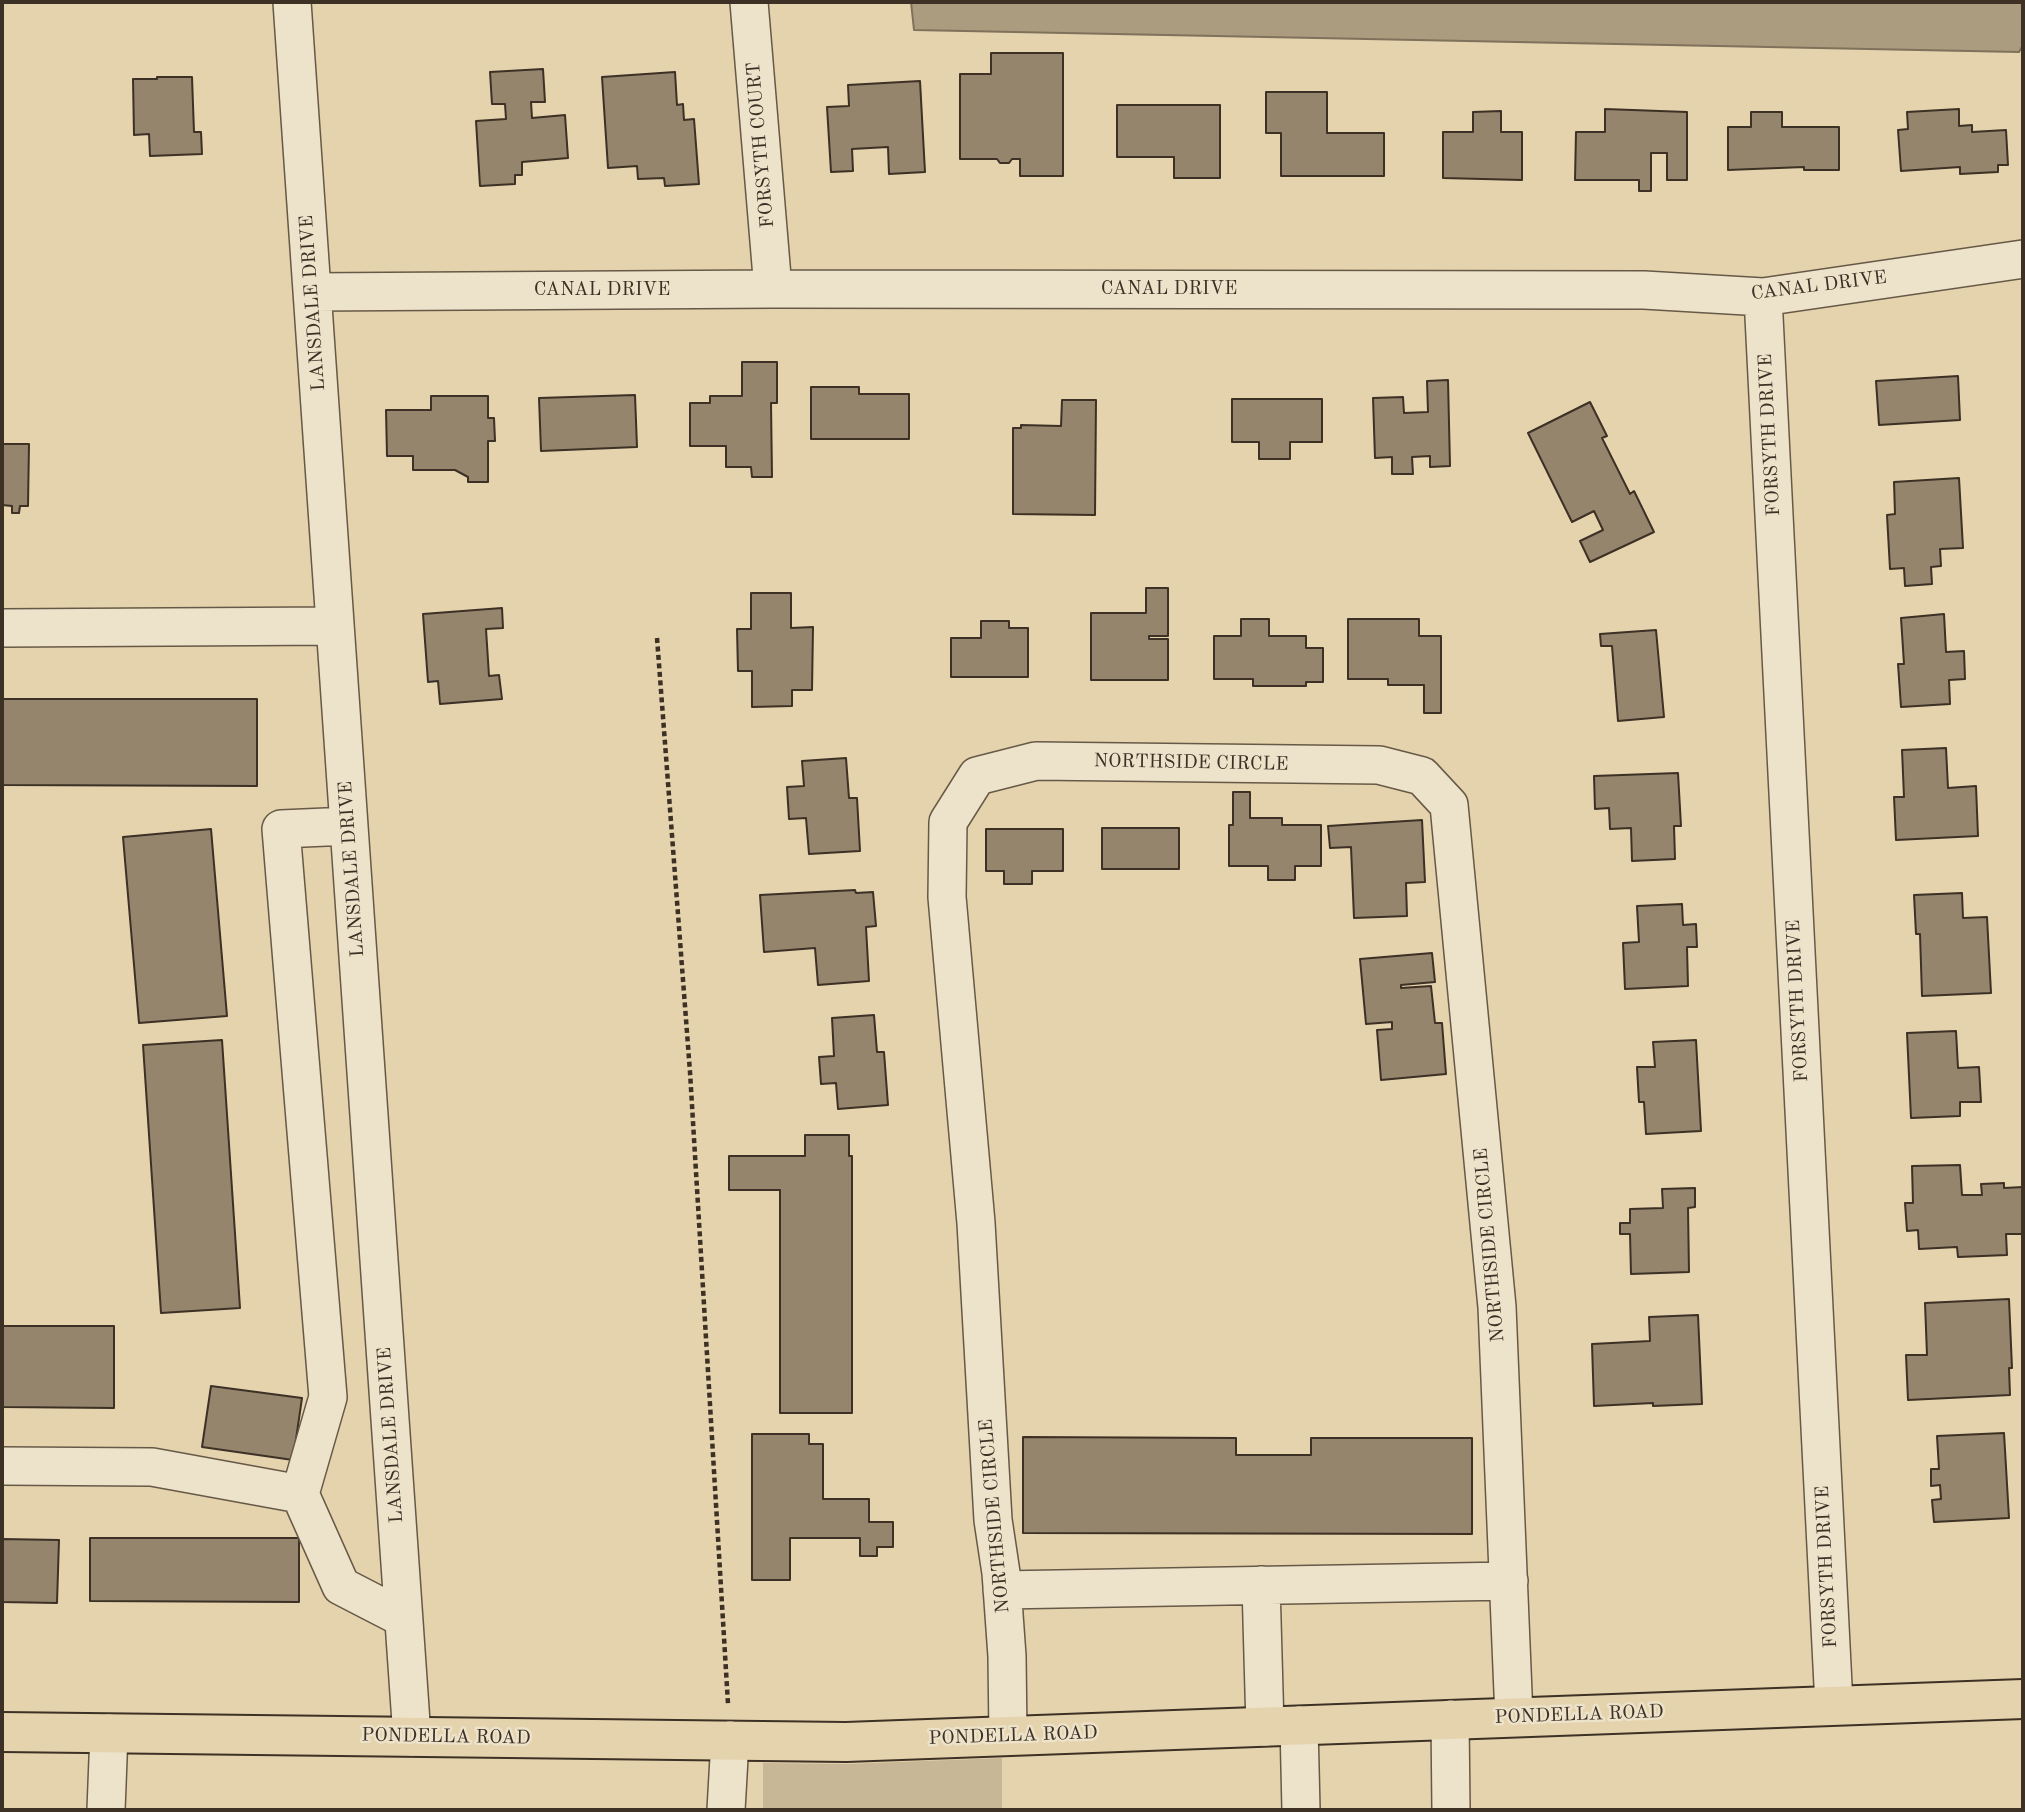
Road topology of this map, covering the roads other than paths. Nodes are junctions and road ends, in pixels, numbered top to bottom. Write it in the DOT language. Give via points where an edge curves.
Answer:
graph roads {
  1 [pos="292,2"];
  2 [pos="749,2"];
  3 [pos="2023,259"];
  4 [pos="773,289"];
  5 [pos="313,292"];
  6 [pos="1763,297"];
  7 [pos="335,626"];
  8 [pos="2,628"];
  9 [pos="349,826"];
  10 [pos="2,1466"];
  11 [pos="300,1494"];
  12 [pos="1509,1581"];
  13 [pos="1261,1585"];
  14 [pos="1002,1590"];
  15 [pos="403,1618"];
  16 [pos="2023,1699"];
  17 [pos="1834,1705"];
  18 [pos="1514,1717"];
  19 [pos="1450,1719"];
  20 [pos="1282,1726"];
  21 [pos="2,1732"];
  22 [pos="109,1733"];
  23 [pos="1008,1736"];
  24 [pos="412,1737"];
  25 [pos="730,1740"];
  26 [pos="107,1810"];
  27 [pos="726,1810"];
  28 [pos="1301,1810"];
  29 [pos="1451,1810"];
  1 -- 5 [label="street, LANSDALE DRIVE"];
  2 -- 4 [label="street, FORSYTH COURT"];
  3 -- 6 [label="street, CANAL DRIVE"];
  4 -- 5 [label="street, CANAL DRIVE"];
  4 -- 6 [label="street, CANAL DRIVE" via="1644,290"];
  5 -- 7 [label="street, LANSDALE DRIVE"];
  6 -- 17 [label="street, FORSYTH DRIVE"];
  7 -- 8 [label="street"];
  7 -- 9 [label="street, LANSDALE DRIVE"];
  9 -- 11 [label="street" via="281,829 328,1397"];
  9 -- 15 [label="street, LANSDALE DRIVE"];
  10 -- 11 [label="street" via="152,1467"];
  11 -- 15 [label="street" via="341,1586"];
  12 -- 13 [label="street"];
  12 -- 14 [label="street, NORTHSIDE CIRCLE" via="1497,1307 1449,805 1422,776 1379,765 1036,761 977,776 948,822 947,897"];
  12 -- 18 [label="street, NORTHSIDE CIRCLE"];
  13 -- 14 [label="street"];
  13 -- 20 [label="street"];
  14 -- 23 [label="street, NORTHSIDE CIRCLE"];
  15 -- 24 [label="street, LANSDALE DRIVE"];
  16 -- 17 [label="main road, PONDELLA ROAD"];
  17 -- 18 [label="main road, PONDELLA ROAD"];
  18 -- 19 [label="main road, PONDELLA ROAD"];
  19 -- 20 [label="main road, PONDELLA ROAD"];
  19 -- 29 [label="street"];
  20 -- 23 [label="main road, PONDELLA ROAD"];
  20 -- 28 [label="street"];
  21 -- 22 [label="main road, PONDELLA ROAD"];
  22 -- 24 [label="main road, PONDELLA ROAD"];
  22 -- 26 [label="street"];
  23 -- 25 [label="main road, PONDELLA ROAD" via="846,1742"];
  24 -- 25 [label="main road, PONDELLA ROAD"];
  25 -- 27 [label="street"];
}
